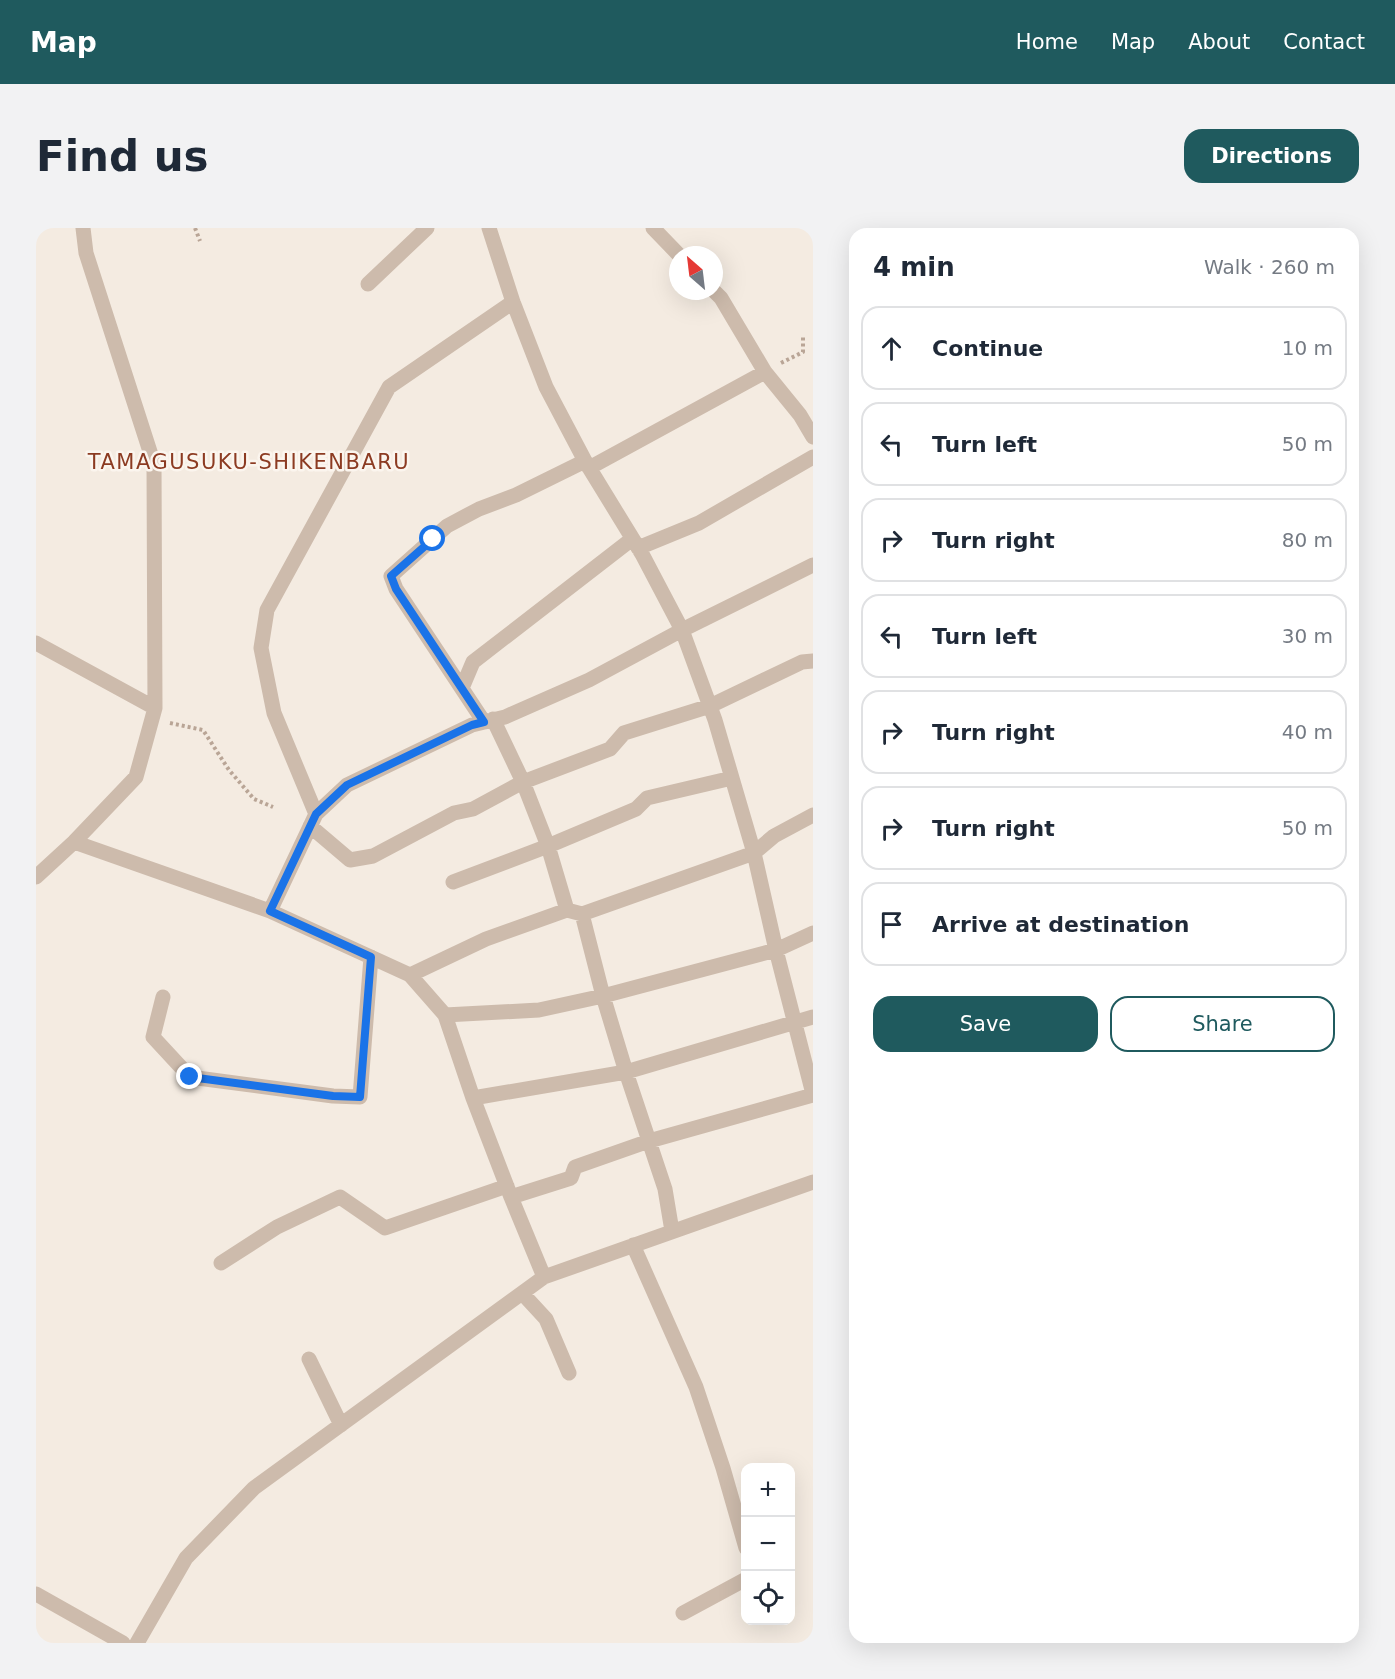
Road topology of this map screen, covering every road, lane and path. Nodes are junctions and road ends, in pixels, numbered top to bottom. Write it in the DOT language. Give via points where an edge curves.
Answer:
graph roads {
  1 [pos="83,228"];
  2 [pos="195,228"];
  3 [pos="427,228"];
  4 [pos="489,228"];
  5 [pos="653,228"];
  6 [pos="200,241"];
  7 [pos="670,246"];
  8 [pos="368,284"];
  9 [pos="722,300"];
  10 [pos="513,302"];
  11 [pos="803,337"];
  12 [pos="765,372"];
  13 [pos="807,411"];
  14 [pos="813,437"];
  15 [pos="813,457"];
  16 [pos="587,464"];
  17 [pos="635,544"];
  18 [pos="813,566"];
  19 [pos="682,630"];
  20 [pos="36,643"];
  21 [pos="813,661"];
  22 [pos="462,688"];
  23 [pos="710,706"];
  24 [pos="155,708"];
  25 [pos="489,721"];
  26 [pos="732,778"];
  27 [pos="523,782"];
  28 [pos="273,807"];
  29 [pos="813,815"];
  30 [pos="313,820"];
  31 [pos="74,842"];
  32 [pos="548,846"];
  33 [pos="754,853"];
  34 [pos="36,877"];
  35 [pos="453,882"];
  36 [pos="270,911"];
  37 [pos="574,912"];
  38 [pos="813,933"];
  39 [pos="776,950"];
  40 [pos="371,957"];
  41 [pos="410,975"];
  42 [pos="603,996"];
  43 [pos="164,998"];
  44 [pos="445,1015"];
  45 [pos="813,1017"];
  46 [pos="795,1023"];
  47 [pos="626,1072"];
  48 [pos="813,1095"];
  49 [pos="473,1098"];
  50 [pos="649,1141"];
  51 [pos="813,1182"];
  52 [pos="509,1192"];
  53 [pos="672,1231"];
  54 [pos="633,1245"];
  55 [pos="221,1263"];
  56 [pos="544,1277"];
  57 [pos="522,1293"];
  58 [pos="309,1359"];
  59 [pos="569,1373"];
  60 [pos="341,1425"];
  61 [pos="741,1531"];
  62 [pos="741,1582"];
  63 [pos="36,1594"];
  64 [pos="683,1613"];
  65 [pos="123,1643"];
  66 [pos="137,1643"];
  1 -- 24 [label="street" via="86,254 154,464"];
  2 -- 6 [label="path"];
  3 -- 8 [label="street"];
  4 -- 10 [label="street"];
  5 -- 7 [label="street"];
  9 -- 12 [label="street"];
  10 -- 16 [label="street" via="546,387"];
  10 -- 30 [label="street" via="389,387 267,610 261,648 274,713"];
  11 -- 12 [label="path" via="803,352"];
  12 -- 13 [label="street"];
  12 -- 16 [label="street"];
  13 -- 14 [label="street"];
  15 -- 17 [label="street" via="699,523"];
  16 -- 17 [label="street"];
  16 -- 22 [label="street" via="479,508 447,526 391,576"];
  17 -- 19 [label="street"];
  17 -- 22 [label="street" via="473,662"];
  18 -- 19 [label="street"];
  19 -- 23 [label="street"];
  19 -- 25 [label="street" via="589,680"];
  20 -- 24 [label="street"];
  21 -- 23 [label="street"];
  22 -- 25 [label="street"];
  23 -- 26 [label="street"];
  23 -- 27 [label="street" via="624,733 610,749"];
  24 -- 28 [label="path" via="170,723 203,730 254,799"];
  24 -- 31 [label="street" via="136,777"];
  25 -- 27 [label="street"];
  25 -- 30 [label="street" via="472,725 347,785"];
  26 -- 32 [label="street" via="647,798 636,809"];
  26 -- 33 [label="street"];
  27 -- 30 [label="street" via="373,856 350,860"];
  27 -- 32 [label="street"];
  29 -- 33 [label="street" via="774,836"];
  30 -- 36 [label="street"];
  31 -- 34 [label="street"];
  31 -- 36 [label="street"];
  32 -- 35 [label="street"];
  32 -- 37 [label="street"];
  33 -- 37 [label="street"];
  33 -- 39 [label="street"];
  36 -- 40 [label="street"];
  37 -- 41 [label="street" via="486,939"];
  37 -- 42 [label="street"];
  38 -- 39 [label="street"];
  39 -- 42 [label="street"];
  39 -- 46 [label="street"];
  40 -- 41 [label="street"];
  40 -- 43 [label="street" via="360,1097 190,1077 153,1037"];
  41 -- 44 [label="street"];
  42 -- 44 [label="street" via="539,1010"];
  42 -- 47 [label="street"];
  44 -- 49 [label="street"];
  45 -- 46 [label="street"];
  46 -- 47 [label="street"];
  46 -- 48 [label="street"];
  47 -- 49 [label="street"];
  47 -- 50 [label="street"];
  48 -- 50 [label="street"];
  49 -- 52 [label="street"];
  50 -- 52 [label="street" via="575,1167 571,1178"];
  50 -- 53 [label="street" via="665,1189"];
  51 -- 53 [label="street"];
  52 -- 55 [label="street" via="385,1228 340,1197 277,1227"];
  52 -- 56 [label="street"];
  53 -- 54 [label="street"];
  54 -- 56 [label="street"];
  54 -- 61 [label="street" via="696,1387"];
  56 -- 57 [label="street"];
  57 -- 59 [label="street" via="546,1318"];
  57 -- 60 [label="street"];
  58 -- 60 [label="street"];
  60 -- 66 [label="street" via="254,1488 186,1558"];
  62 -- 64 [label="street"];
  63 -- 65 [label="street"];
}
